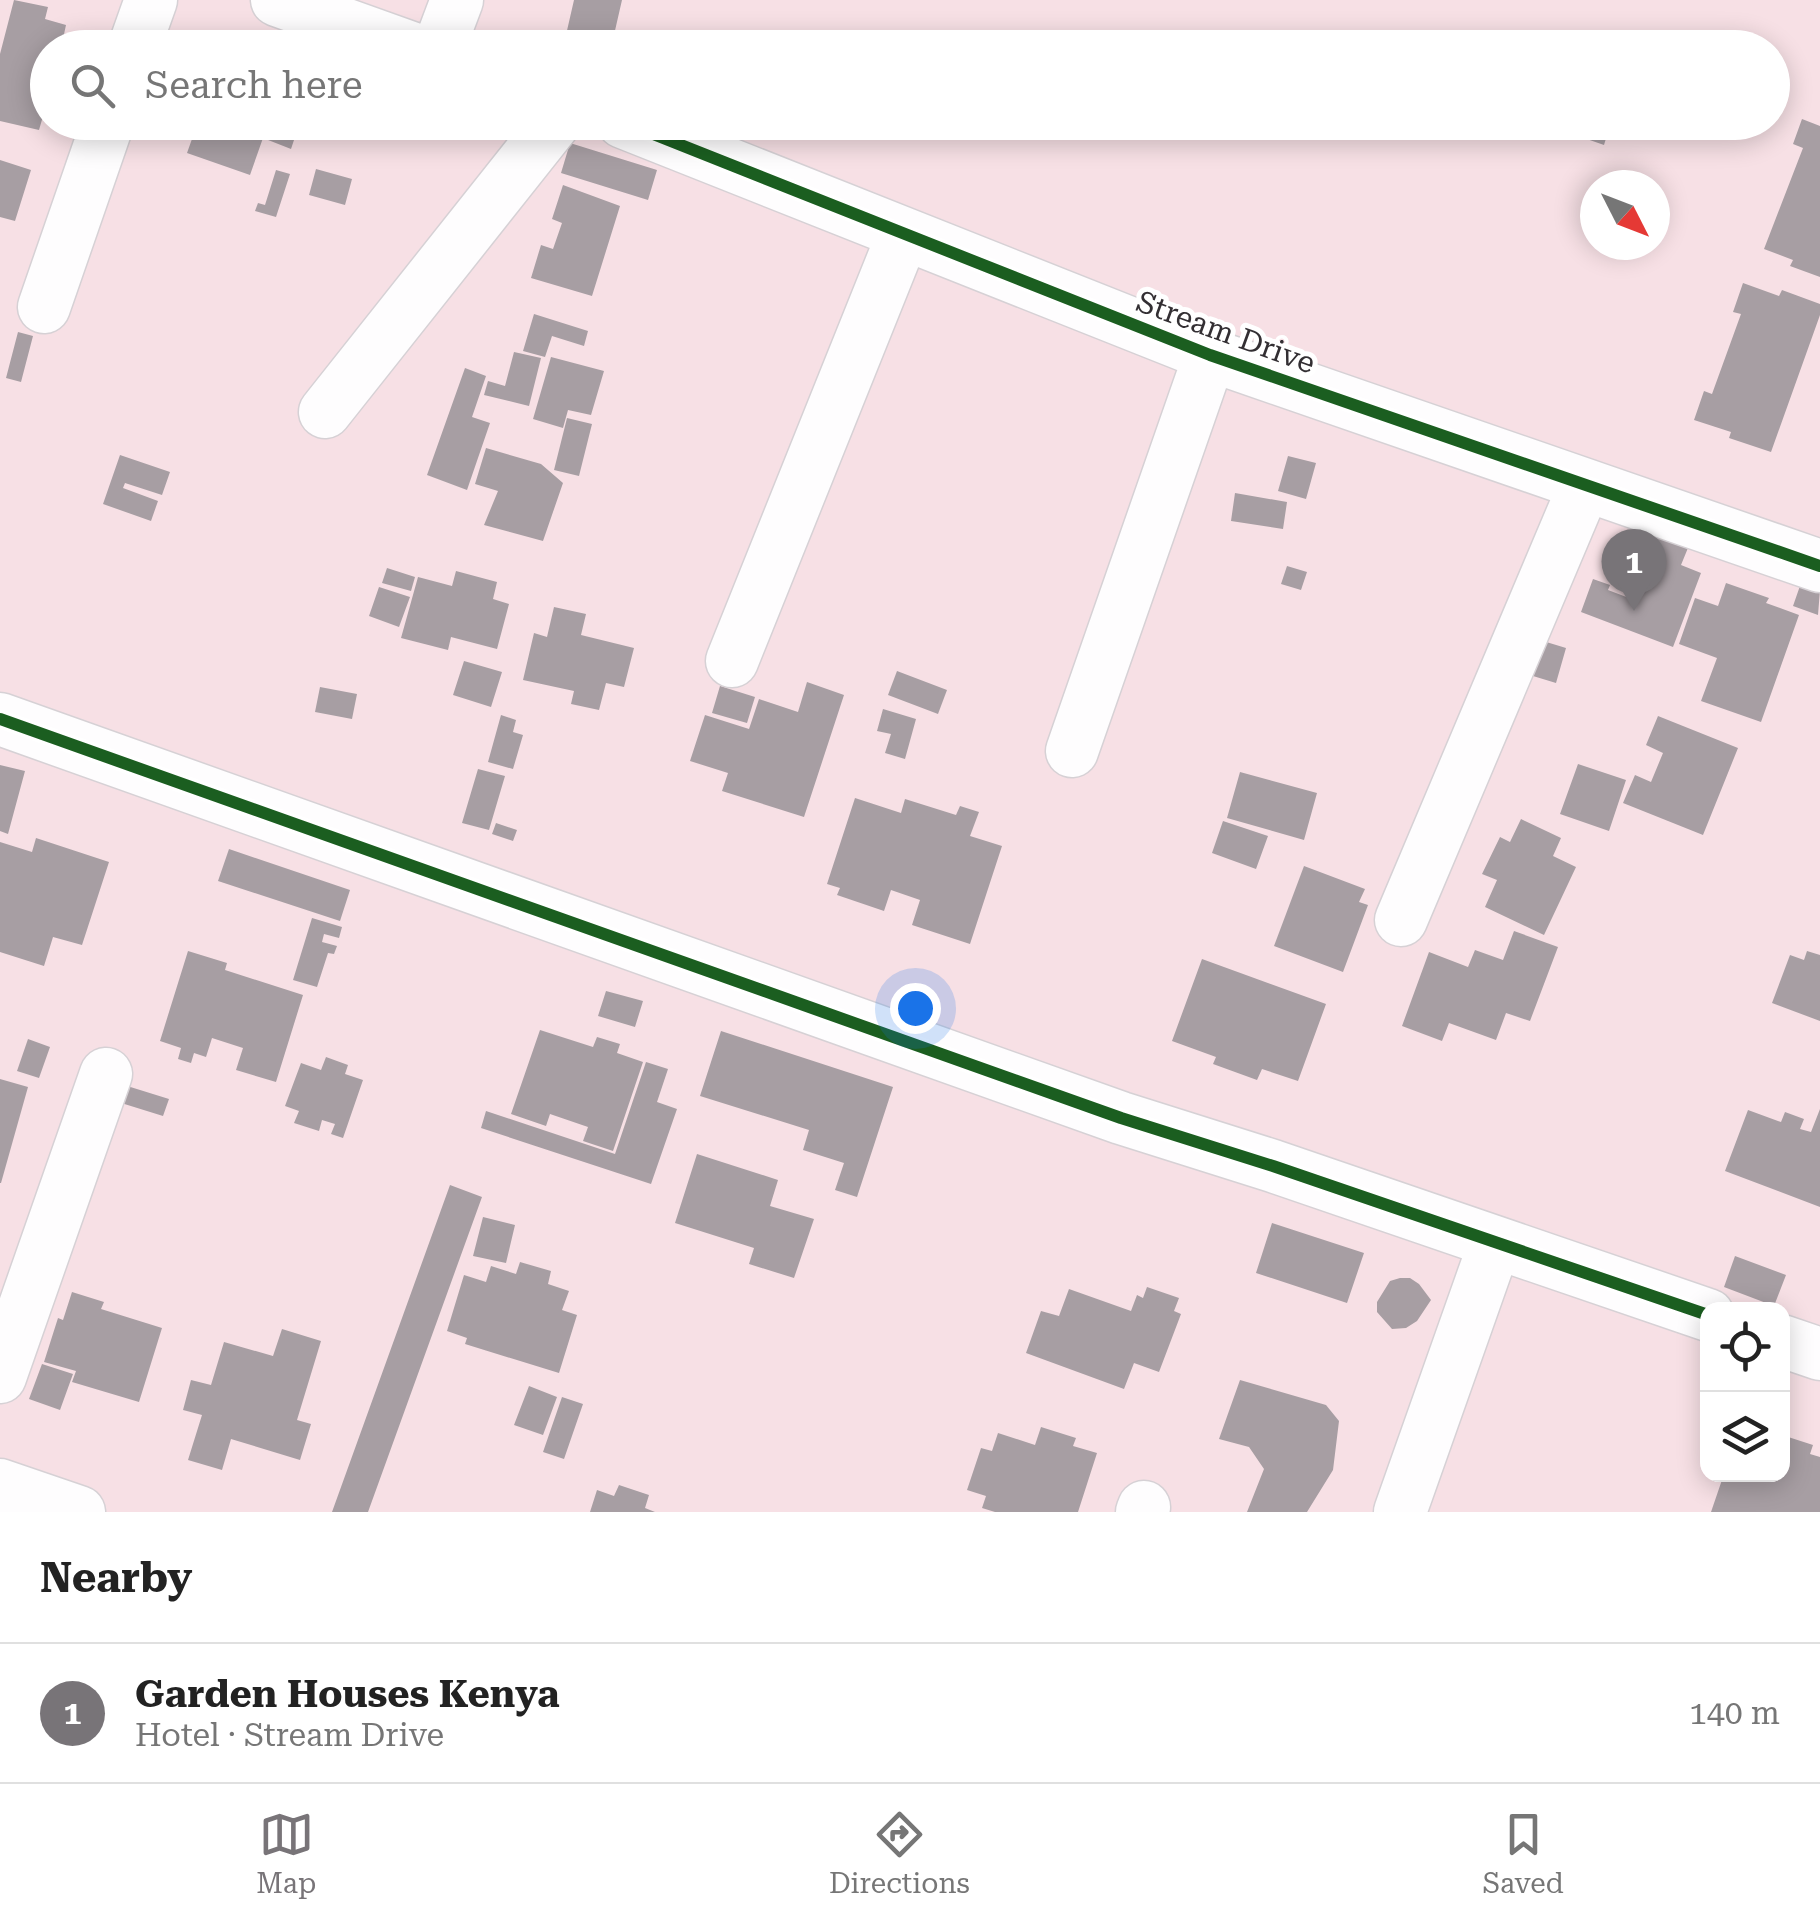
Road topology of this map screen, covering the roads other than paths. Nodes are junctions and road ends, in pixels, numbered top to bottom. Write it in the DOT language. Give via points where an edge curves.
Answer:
graph roads {
  1 [pos="151,0"];
  2 [pos="277,0"];
  3 [pos="457,0"];
  4 [pos="140,30"];
  5 [pos="361,30"];
  6 [pos="446,30"];
  7 [pos="102,140"];
  8 [pos="540,140"];
  9 [pos="667,140"];
  10 [pos="902,235"];
  11 [pos="44,307"];
  12 [pos="1210,355"];
  13 [pos="325,412"];
  14 [pos="1584,487"];
  15 [pos="1820,566"];
  16 [pos="732,661"];
  17 [pos="0,719"];
  18 [pos="1072,751"];
  19 [pos="1401,920"];
  20 [pos="106,1074"];
  21 [pos="1494,1242"];
  22 [pos="1700,1311"];
  23 [pos="1790,1344"];
  24 [pos="1820,1354"];
  25 [pos="0,1377"];
  26 [pos="0,1484"];
  27 [pos="79,1512"];
  28 [pos="1400,1512"];
  1 -- 4 [label="street"];
  2 -- 5 [label="street"];
  3 -- 6 [label="street"];
  7 -- 11 [label="street"];
  8 -- 13 [label="street"];
  9 -- 10 [label="street, Stream Drive"];
  10 -- 12 [label="street, Stream Drive"];
  10 -- 16 [label="street"];
  12 -- 14 [label="street, Stream Drive"];
  12 -- 18 [label="street"];
  14 -- 15 [label="street, Stream Drive"];
  14 -- 19 [label="street"];
  17 -- 21 [label="street" via="1121,1118"];
  20 -- 25 [label="street"];
  21 -- 22 [label="street"];
  21 -- 28 [label="street"];
  23 -- 24 [label="street"];
  26 -- 27 [label="street"];
}
